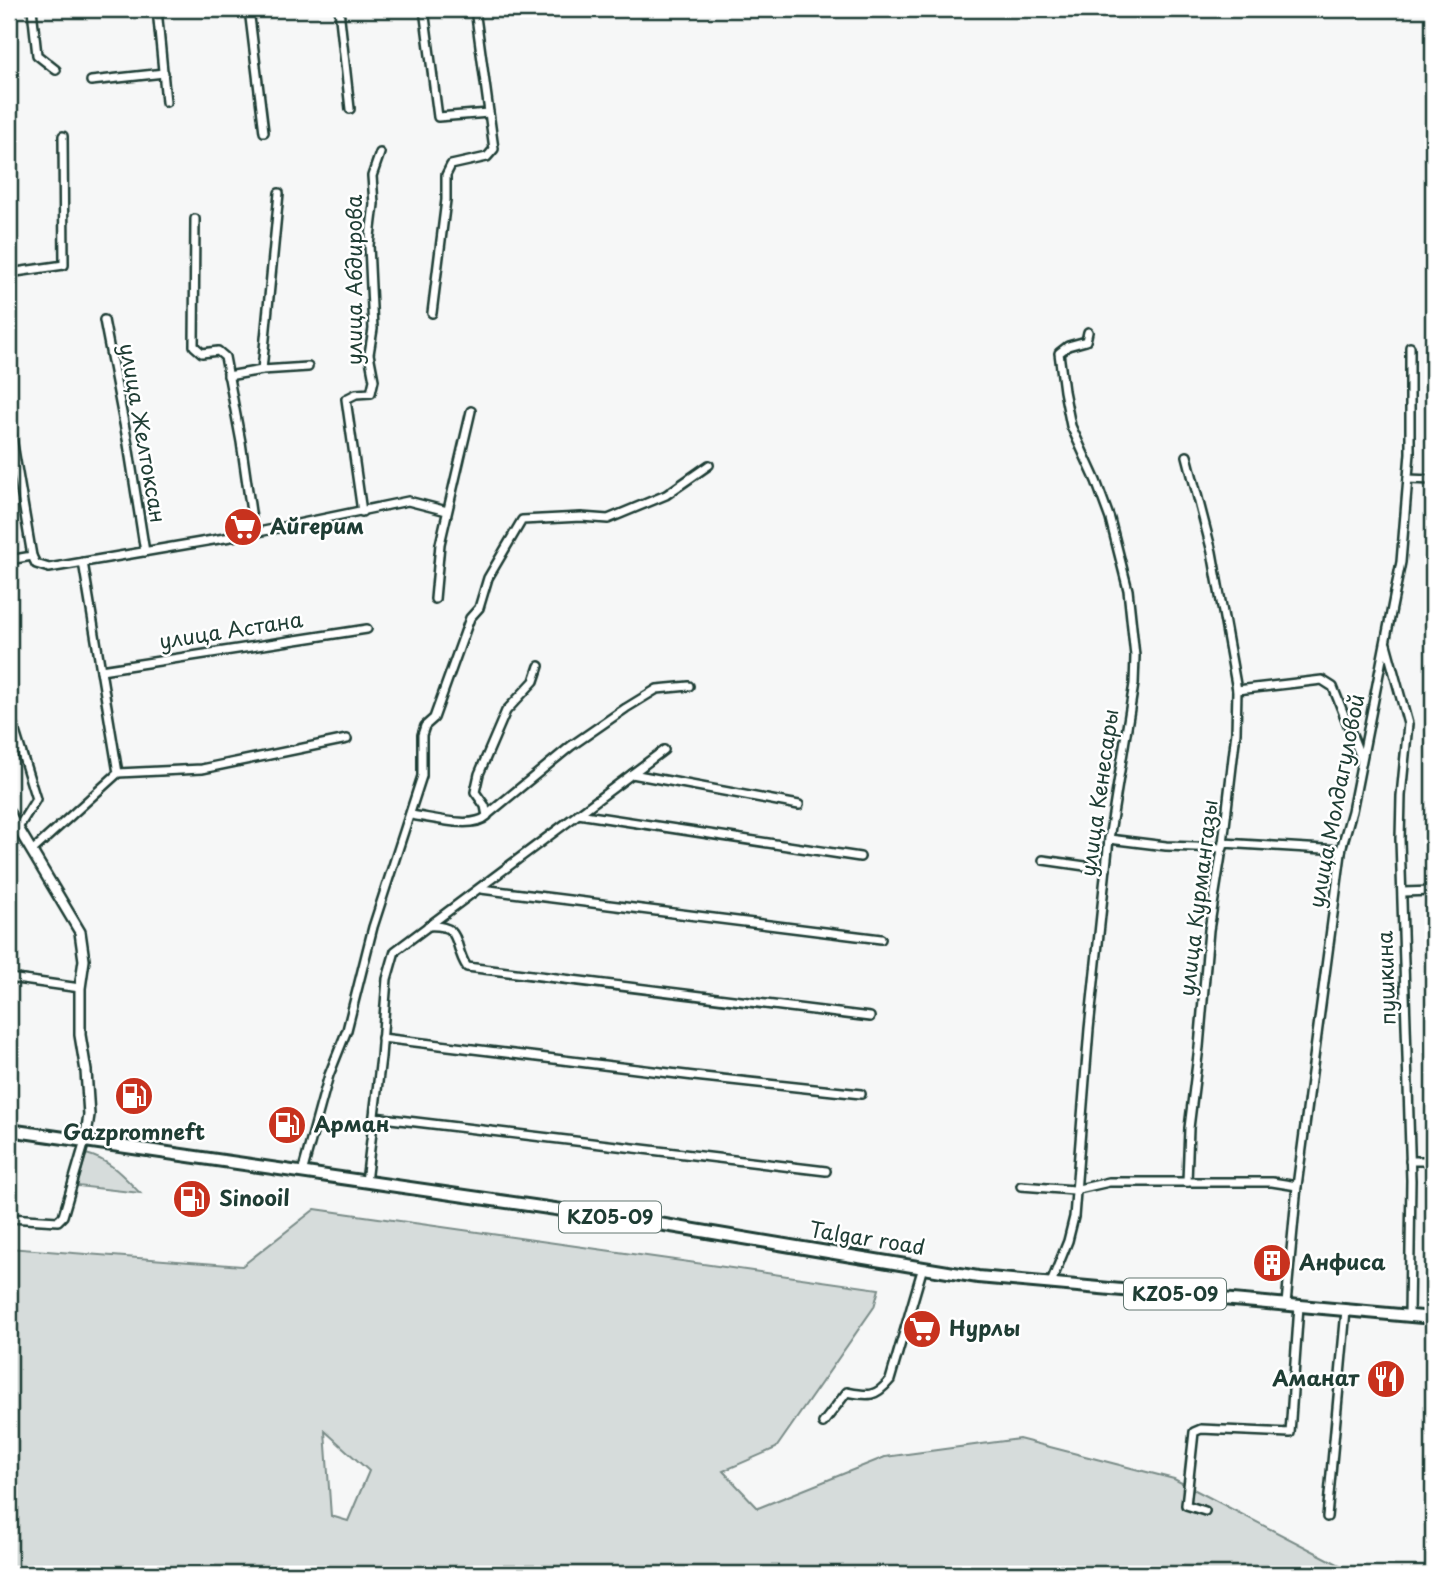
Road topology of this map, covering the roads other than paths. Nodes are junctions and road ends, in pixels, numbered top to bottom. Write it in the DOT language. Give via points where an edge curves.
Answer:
graph roads {
  1 [pos="32,9"];
  2 [pos="157,9"];
  3 [pos="249,9"];
  4 [pos="339,9"];
  5 [pos="424,9"];
  6 [pos="475,9"];
  7 [pos="56,70"];
  8 [pos="164,73"];
  9 [pos="91,80"];
  10 [pos="166,102"];
  11 [pos="350,109"];
  12 [pos="489,113"];
  13 [pos="264,132"];
  14 [pos="63,136"];
  15 [pos="380,152"];
  16 [pos="279,193"];
  17 [pos="195,219"];
  18 [pos="9,273"];
  19 [pos="432,313"];
  20 [pos="104,320"];
  21 [pos="1088,332"];
  22 [pos="1410,347"];
  23 [pos="308,367"];
  24 [pos="262,370"];
  25 [pos="228,376"];
  26 [pos="471,411"];
  27 [pos="9,420"];
  28 [pos="1187,456"];
  29 [pos="709,465"];
  30 [pos="1408,480"];
  31 [pos="1433,480"];
  32 [pos="447,511"];
  33 [pos="362,512"];
  34 [pos="254,533"];
  35 [pos="145,552"];
  36 [pos="32,556"];
  37 [pos="9,560"];
  38 [pos="83,562"];
  39 [pos="435,599"];
  40 [pos="367,629"];
  41 [pos="1385,642"];
  42 [pos="539,666"];
  43 [pos="101,670"];
  44 [pos="689,687"];
  45 [pos="1237,690"];
  46 [pos="9,712"];
  47 [pos="347,739"];
  48 [pos="664,750"];
  49 [pos="1362,759"];
  50 [pos="118,773"];
  51 [pos="632,774"];
  52 [pos="799,805"];
  53 [pos="9,813"];
  54 [pos="577,814"];
  55 [pos="410,815"];
  56 [pos="487,815"];
  57 [pos="18,828"];
  58 [pos="1109,839"];
  59 [pos="1223,846"];
  60 [pos="32,850"];
  61 [pos="1341,850"];
  62 [pos="860,857"];
  63 [pos="1043,860"];
  64 [pos="1106,869"];
  65 [pos="481,889"];
  66 [pos="1433,891"];
  67 [pos="1403,892"];
  68 [pos="427,926"];
  69 [pos="881,939"];
  70 [pos="9,978"];
  71 [pos="80,988"];
  72 [pos="870,1017"];
  73 [pos="382,1038"];
  74 [pos="861,1094"];
  75 [pos="373,1116"];
  76 [pos="9,1130"];
  77 [pos="85,1141"];
  78 [pos="1410,1161"];
  79 [pos="1433,1161"];
  80 [pos="826,1171"];
  81 [pos="297,1172"];
  82 [pos="366,1182"];
  83 [pos="1186,1182"];
  84 [pos="1021,1186"];
  85 [pos="1297,1186"];
  86 [pos="1074,1190"];
  87 [pos="9,1218"];
  88 [pos="923,1268"];
  89 [pos="1051,1283"];
  90 [pos="1286,1304"];
  91 [pos="1299,1306"];
  92 [pos="1346,1310"];
  93 [pos="1409,1315"];
  94 [pos="1433,1318"];
  95 [pos="824,1423"];
  96 [pos="1205,1511"];
  97 [pos="1327,1517"];
  1 -- 7 [label="street" via="37,55"];
  2 -- 8 [label="street"];
  3 -- 13 [label="street"];
  4 -- 11 [label="street"];
  5 -- 12 [label="street" via="438,117"];
  6 -- 12 [label="street"];
  8 -- 9 [label="street"];
  8 -- 10 [label="street"];
  12 -- 19 [label="street" via="494,149 487,157 451,165 446,175"];
  14 -- 18 [label="street" via="64,265"];
  15 -- 33 [label="street, улица Абдирова" via="372,176 369,245 373,329 369,354 374,380 371,393 346,399"];
  16 -- 24 [label="street"];
  17 -- 25 [label="street" via="194,346 202,354 218,351 225,357"];
  20 -- 35 [label="street, улица Желтоксан"];
  21 -- 58 [label="street, улица Кенесары" via="1086,341 1059,353 1064,391 1071,426 1110,519 1128,590 1135,656"];
  22 -- 30 [label="street, улица Молдагуловой"];
  23 -- 24 [label="street"];
  24 -- 25 [label="street"];
  25 -- 34 [label="street"];
  26 -- 32 [label="street"];
  27 -- 36 [label="street"];
  28 -- 45 [label="street, улица Курмангазы" via="1212,552"];
  29 -- 55 [label="street" via="666,495 608,519 522,520 488,578 434,718 425,726 422,776"];
  30 -- 31 [label="street"];
  30 -- 41 [label="street, улица Молдагуловой" via="1401,562"];
  32 -- 33 [label="street" via="408,501"];
  32 -- 39 [label="street"];
  33 -- 34 [label="street"];
  34 -- 35 [label="street"];
  35 -- 38 [label="street"];
  36 -- 37 [label="street"];
  36 -- 38 [label="street" via="36,564 49,568"];
  38 -- 43 [label="street"];
  40 -- 43 [label="street, улица Астана"];
  41 -- 49 [label="street, улица Молдагуловой"];
  41 -- 67 [label="street, пушкина" via="1408,724 1401,796"];
  42 -- 56 [label="street" via="534,681 506,711 479,774 475,792"];
  43 -- 50 [label="street"];
  44 -- 56 [label="street" via="657,689 626,708"];
  45 -- 49 [label="street" via="1322,680 1333,687"];
  45 -- 59 [label="street, улица Курмангазы"];
  46 -- 57 [label="street" via="36,799"];
  47 -- 50 [label="street" via="202,769"];
  48 -- 51 [label="street"];
  49 -- 61 [label="street, улица Молдагуловой"];
  50 -- 60 [label="street"];
  51 -- 52 [label="street"];
  51 -- 54 [label="street"];
  53 -- 57 [label="street"];
  54 -- 62 [label="street"];
  54 -- 65 [label="street"];
  55 -- 56 [label="street" via="470,823"];
  55 -- 81 [label="street" via="373,927 347,1030"];
  57 -- 60 [label="street"];
  58 -- 59 [label="street"];
  58 -- 64 [label="street, улица Кенесары"];
  59 -- 61 [label="street"];
  59 -- 83 [label="street, улица Курмангазы" via="1209,930"];
  60 -- 71 [label="street" via="80,932"];
  61 -- 85 [label="street, улица Молдагуловой"];
  63 -- 64 [label="street"];
  64 -- 86 [label="street, улица Кенесары"];
  65 -- 68 [label="street"];
  65 -- 69 [label="street"];
  66 -- 67 [label="street"];
  67 -- 78 [label="street, пушкина"];
  68 -- 72 [label="street" via="454,932 467,967"];
  68 -- 73 [label="street" via="395,951 387,979"];
  70 -- 71 [label="street"];
  71 -- 77 [label="street" via="89,1115"];
  73 -- 74 [label="street"];
  73 -- 75 [label="street"];
  75 -- 80 [label="street"];
  75 -- 82 [label="street"];
  76 -- 77 [label="main road, Talgar road / KZ05-09"];
  77 -- 81 [label="main road, Talgar road / KZ05-09"];
  77 -- 87 [label="street" via="63,1216 58,1221"];
  78 -- 79 [label="street"];
  78 -- 93 [label="street, пушкина"];
  81 -- 82 [label="main road, Talgar road / KZ05-09"];
  82 -- 88 [label="main road, Talgar road / KZ05-09"];
  83 -- 85 [label="street"];
  83 -- 86 [label="street" via="1109,1182"];
  84 -- 86 [label="street"];
  85 -- 90 [label="street, улица Молдагуловой"];
  86 -- 89 [label="street, улица Кенесары" via="1068,1241"];
  88 -- 89 [label="main road, Talgar road / KZ05-09"];
  88 -- 95 [label="street" via="890,1380 869,1396 847,1392"];
  89 -- 90 [label="main road, Talgar road / KZ05-09"];
  90 -- 91 [label="main road, Talgar road / KZ05-09"];
  91 -- 92 [label="main road, Talgar road / KZ05-09"];
  91 -- 96 [label="street" via="1290,1433 1194,1432 1186,1505"];
  92 -- 93 [label="main road, Talgar road / KZ05-09"];
  92 -- 97 [label="street"];
  93 -- 94 [label="main road, Talgar road / KZ05-09"];
}
